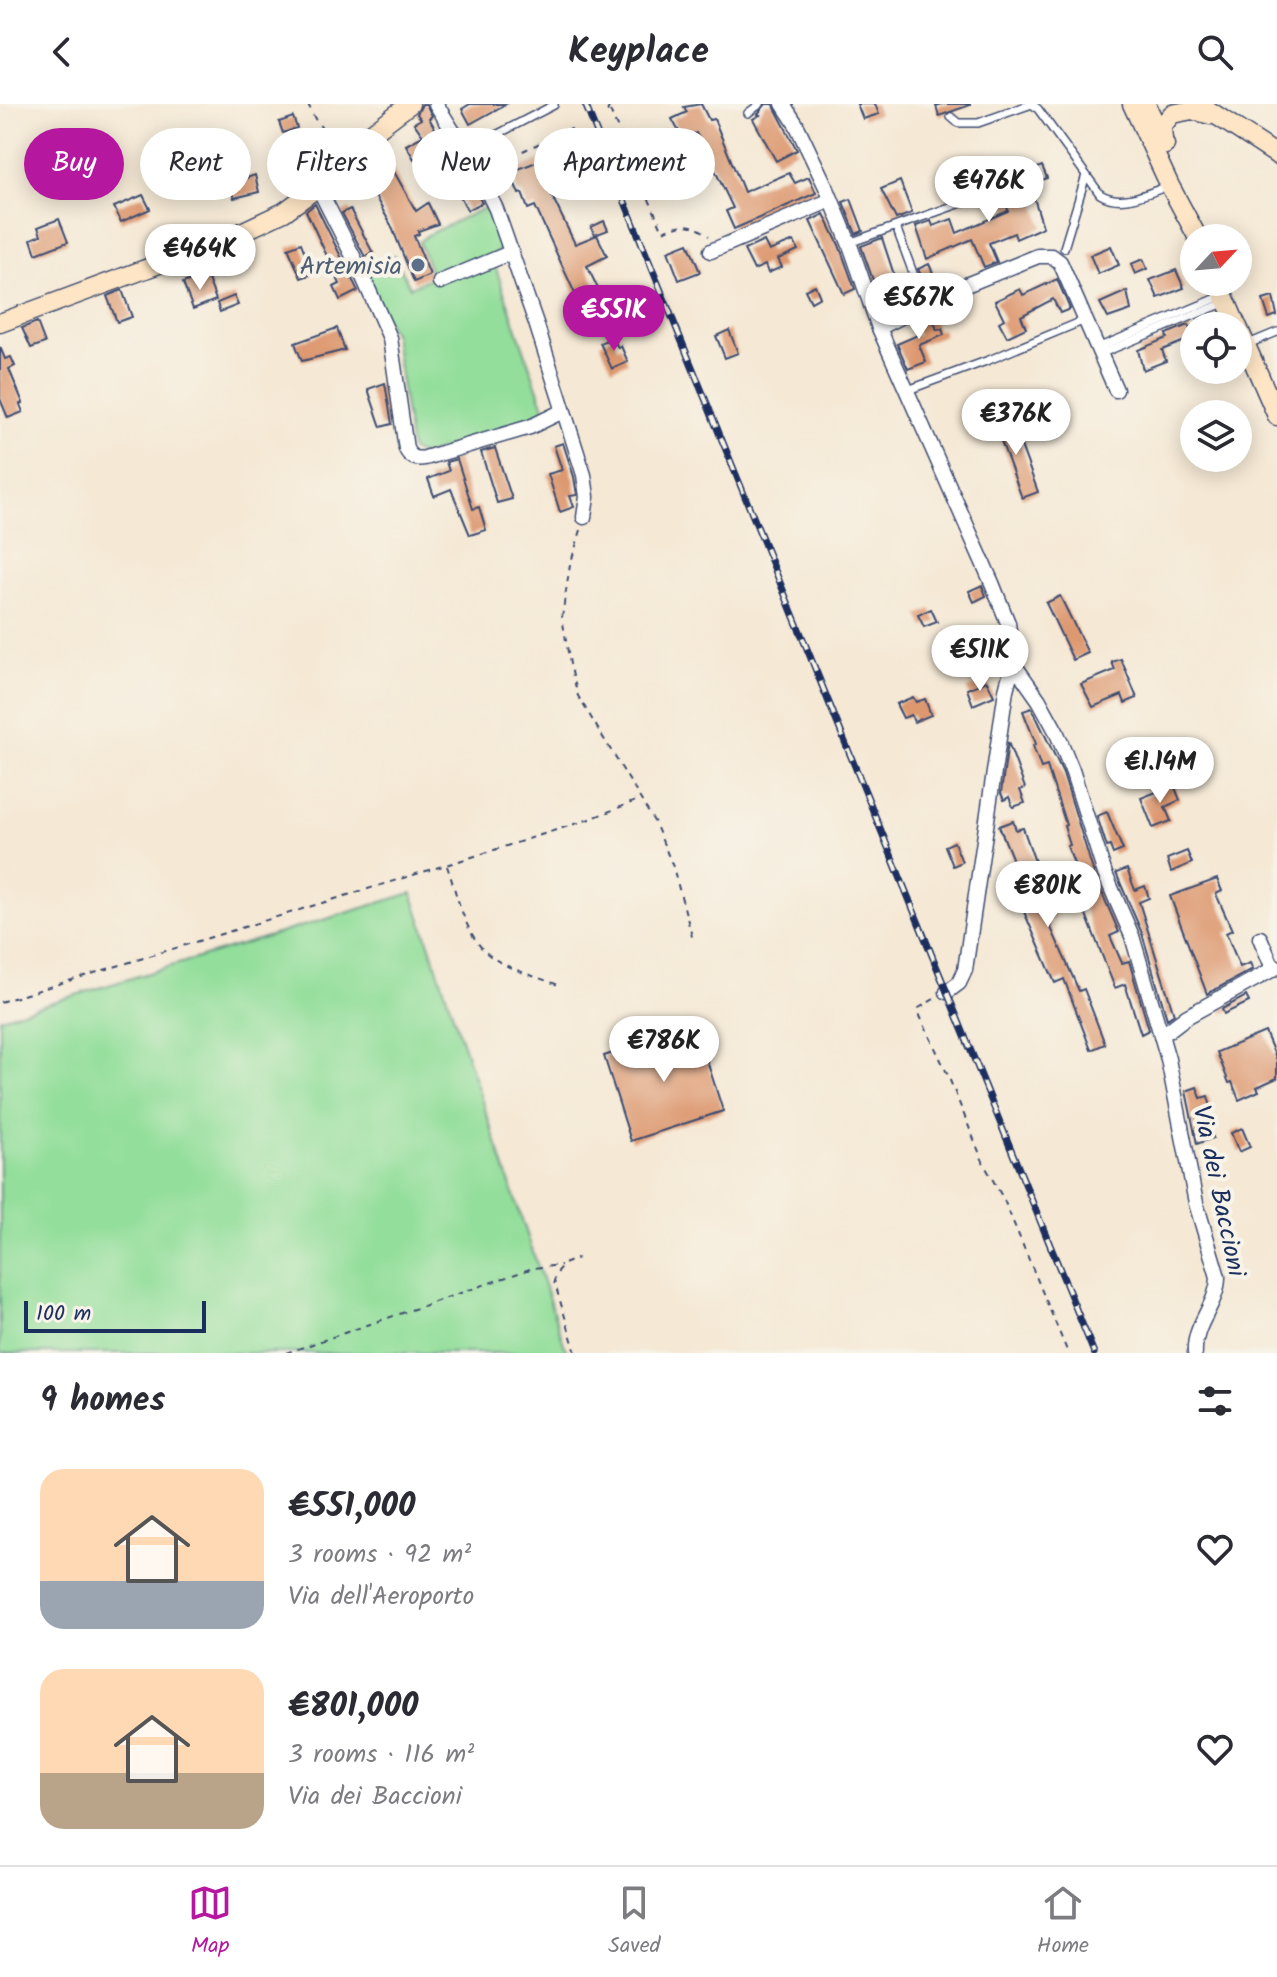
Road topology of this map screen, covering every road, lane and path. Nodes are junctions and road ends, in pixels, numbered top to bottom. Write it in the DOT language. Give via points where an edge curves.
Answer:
graph roads {
  1 [pos="308,104"];
  2 [pos="410,104"];
  3 [pos="436,104"];
  4 [pos="610,104"];
  5 [pos="760,104"];
  6 [pos="783,104"];
  7 [pos="1132,104"];
  8 [pos="1140,104"];
  9 [pos="1146,104"];
  10 [pos="1168,104"];
  11 [pos="554,105"];
  12 [pos="1196,107"];
  13 [pos="748,113"];
  14 [pos="951,117"];
  15 [pos="321,128"];
  16 [pos="378,128"];
  17 [pos="451,128"];
  18 [pos="510,128"];
  19 [pos="1164,142"];
  20 [pos="1277,155"];
  21 [pos="1086,175"];
  22 [pos="1169,183"];
  23 [pos="1012,185"];
  24 [pos="300,200"];
  25 [pos="325,200"];
  26 [pos="492,200"];
  27 [pos="831,200"];
  28 [pos="1191,224"];
  29 [pos="1194,224"];
  30 [pos="896,227"];
  31 [pos="849,243"];
  32 [pos="716,248"];
  33 [pos="1064,248"];
  34 [pos="512,252"];
  35 [pos="440,282"];
  36 [pos="1217,296"];
  37 [pos="923,300"];
  38 [pos="1085,320"];
  39 [pos="0,323"];
  40 [pos="879,328"];
  41 [pos="1277,332"];
  42 [pos="1252,342"];
  43 [pos="1099,351"];
  44 [pos="1252,359"];
  45 [pos="908,390"];
  46 [pos="1116,390"];
  47 [pos="563,411"];
  48 [pos="1277,416"];
  49 [pos="584,517"];
  50 [pos="1013,663"];
  51 [pos="641,799"];
  52 [pos="447,865"];
  53 [pos="1260,938"];
  54 [pos="693,940"];
  55 [pos="1275,968"];
  56 [pos="558,985"];
  57 [pos="947,992"];
  58 [pos="0,1002"];
  59 [pos="1161,1036"];
  60 [pos="578,1258"];
  61 [pos="561,1265"];
  62 [pos="286,1353"];
  63 [pos="576,1353"];
  64 [pos="1068,1353"];
  65 [pos="1195,1353"];
  1 -- 15 [label="path"];
  2 -- 16 [label="street"];
  3 -- 17 [label="street"];
  4 -- 32 [label="path" via="608,112 663,231 695,224"];
  5 -- 13 [label="lane"];
  6 -- 27 [label="street, Via dei Baccioni"];
  7 -- 22 [label="street"];
  8 -- 22 [label="street"];
  9 -- 19 [label="street"];
  10 -- 12 [label="street"];
  11 -- 18 [label="lane"];
  12 -- 19 [label="street" via="1167,118"];
  12 -- 20 [label="street"];
  14 -- 21 [label="lane" via="958,123 978,123 1032,104"];
  19 -- 29 [label="street"];
  21 -- 22 [label="lane" via="1108,199 1134,198"];
  21 -- 33 [label="lane"];
  22 -- 28 [label="street"];
  23 -- 30 [label="lane"];
  24 -- 39 [label="street" via="229,238"];
  25 -- 47 [label="street" via="390,338 409,455 425,458 530,427"];
  26 -- 34 [label="street"];
  27 -- 31 [label="street, Via dei Baccioni"];
  27 -- 32 [label="street"];
  30 -- 31 [label="lane"];
  30 -- 37 [label="lane"];
  31 -- 40 [label="street, Via dei Baccioni"];
  34 -- 35 [label="street"];
  34 -- 47 [label="street"];
  36 -- 43 [label="lane"];
  38 -- 40 [label="street" via="1060,262 1038,256"];
  38 -- 43 [label="street"];
  38 -- 45 [label="lane"];
  40 -- 45 [label="street, Via dei Baccioni"];
  41 -- 42 [label="lane"];
  43 -- 46 [label="street"];
  44 -- 48 [label="street"];
  45 -- 50 [label="street, Via dei Baccioni" via="1008,623"];
  47 -- 49 [label="street" via="584,475"];
  49 -- 51 [label="path" via="562,617 570,664 578,696"];
  50 -- 57 [label="street" via="965,970"];
  50 -- 59 [label="street, Via dei Baccioni" via="1045,710 1072,770 1105,874 1132,936"];
  51 -- 52 [label="path"];
  51 -- 54 [label="path" via="665,845"];
  52 -- 56 [label="path" via="481,948 502,963"];
  52 -- 58 [label="path"];
  53 -- 55 [label="street"];
  55 -- 59 [label="street"];
  57 -- 64 [label="path" via="918,1011"];
  59 -- 65 [label="street, Via dei Baccioni" via="1196,1203 1218,1277 1218,1290 1197,1330"];
  60 -- 61 [label="path"];
  61 -- 62 [label="path" via="533,1268"];
  61 -- 63 [label="path" via="555,1288"];
}
